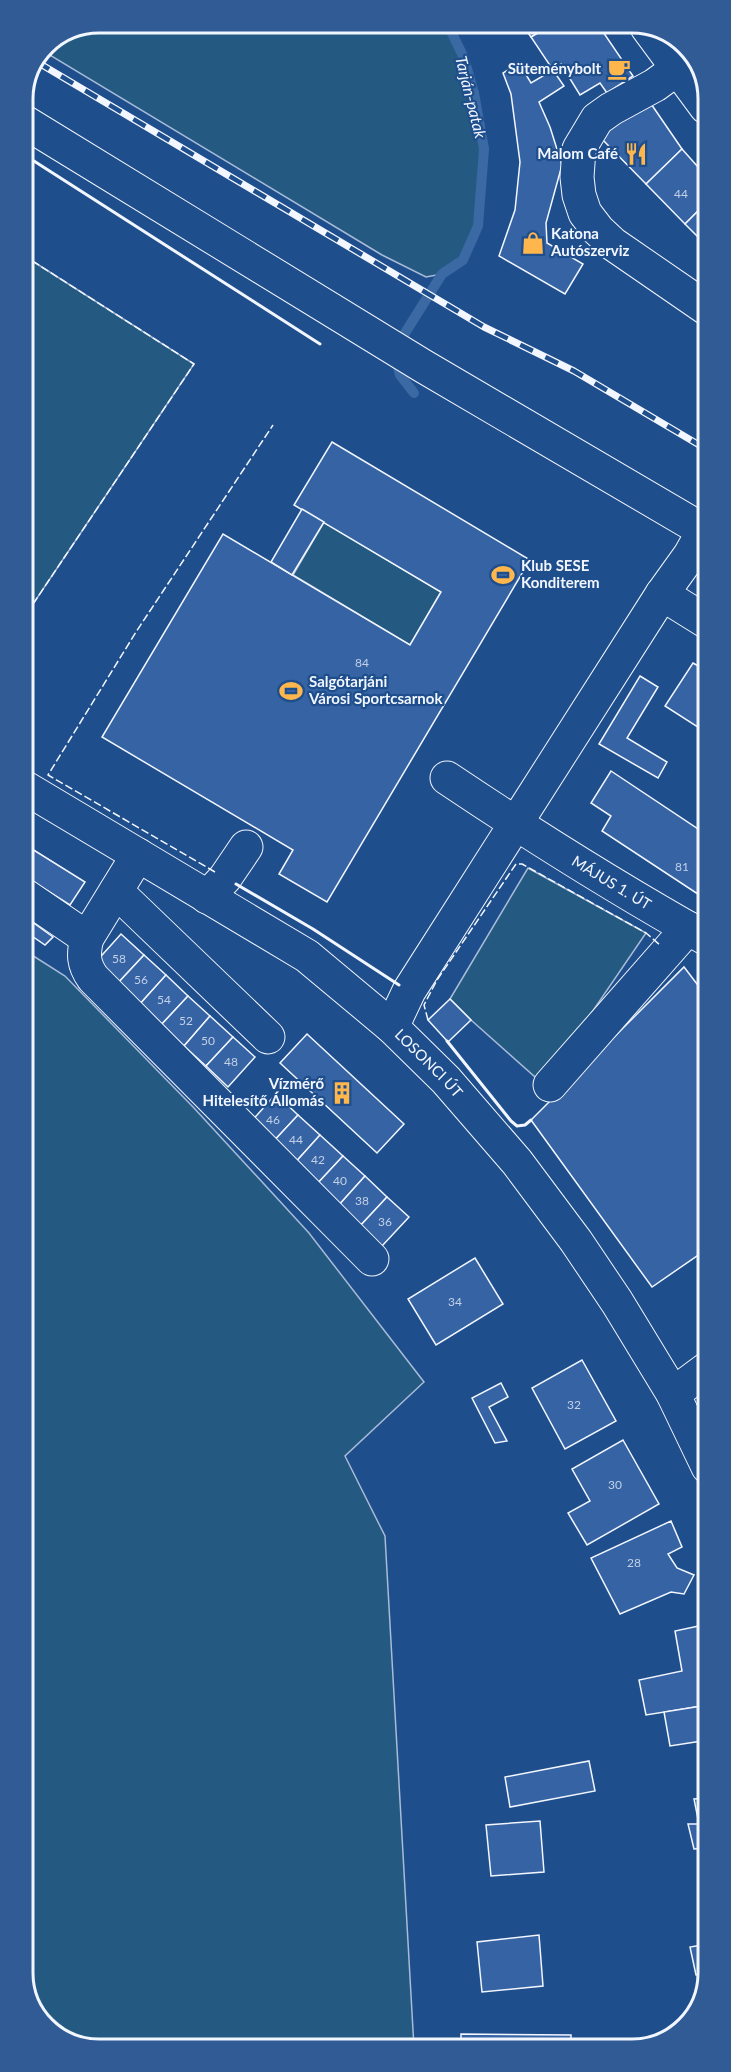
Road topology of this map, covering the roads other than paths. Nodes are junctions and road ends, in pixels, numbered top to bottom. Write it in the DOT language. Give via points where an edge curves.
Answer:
graph roads {
  1 [pos="654,37"];
  2 [pos="677,69"];
  3 [pos="698,96"];
  4 [pos="33,127"];
  5 [pos="698,302"];
  6 [pos="698,527"];
  7 [pos="698,542"];
  8 [pos="662,594"];
  9 [pos="698,617"];
  10 [pos="447,778"];
  11 [pos="33,792"];
  12 [pos="524,829"];
  13 [pos="246,847"];
  14 [pos="138,855"];
  15 [pos="116,891"];
  16 [pos="207,897"];
  17 [pos="33,901"];
  18 [pos="698,934"];
  19 [pos="87,938"];
  20 [pos="392,1027"];
  21 [pos="268,1037"];
  22 [pos="550,1085"];
  23 [pos="372,1259"];
  24 [pos="698,1375"];
  25 [pos="673,1394"];
  26 [pos="698,1446"];
  1 -- 2 [label="street"];
  2 -- 3 [label="street"];
  2 -- 5 [label="street" via="597,119 579,149 577,177 585,213 598,230"];
  4 -- 6 [label="street" via="423,366"];
  7 -- 8 [label="street"];
  8 -- 9 [label="street"];
  8 -- 12 [label="street"];
  10 -- 12 [label="street, MÁJUS 1. ÚT"];
  11 -- 14 [label="street, LOSONCI ÚT"];
  12 -- 18 [label="street, MÁJUS 1. ÚT"];
  12 -- 20 [label="street" via="409,991"];
  13 -- 16 [label="street"];
  14 -- 15 [label="street"];
  14 -- 16 [label="street, LOSONCI ÚT"];
  15 -- 19 [label="street"];
  15 -- 21 [label="street"];
  16 -- 20 [label="street, LOSONCI ÚT" via="307,956"];
  17 -- 19 [label="street"];
  18 -- 22 [label="street"];
  19 -- 23 [label="street" via="85,967 93,978"];
  20 -- 25 [label="street, LOSONCI ÚT" via="446,1080 517,1161 576,1240"];
  24 -- 25 [label="street"];
  25 -- 26 [label="street, LOSONCI ÚT"];
}
